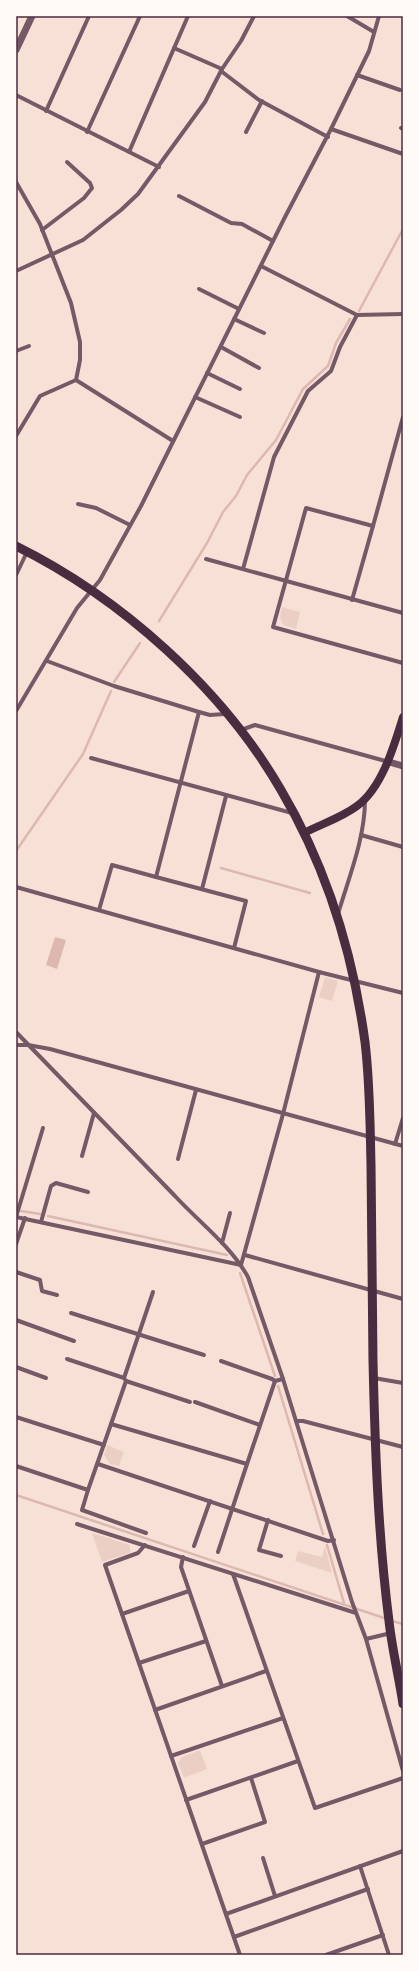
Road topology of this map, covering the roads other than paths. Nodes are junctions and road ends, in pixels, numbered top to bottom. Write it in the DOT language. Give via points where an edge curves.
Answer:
graph roads {
  1 [pos="32,16"];
  2 [pos="89,16"];
  3 [pos="140,16"];
  4 [pos="188,16"];
  5 [pos="254,16"];
  6 [pos="347,16"];
  7 [pos="379,16"];
  8 [pos="374,32"];
  9 [pos="174,48"];
  10 [pos="16,50"];
  11 [pos="221,70"];
  12 [pos="357,75"];
  13 [pos="400,90"];
  14 [pos="16,95"];
  15 [pos="262,102"];
  16 [pos="46,111"];
  17 [pos="332,129"];
  18 [pos="87,132"];
  19 [pos="246,132"];
  20 [pos="328,137"];
  21 [pos="129,152"];
  22 [pos="403,154"];
  23 [pos="67,162"];
  24 [pos="158,167"];
  25 [pos="16,182"];
  26 [pos="179,196"];
  27 [pos="42,230"];
  28 [pos="273,241"];
  29 [pos="52,254"];
  30 [pos="261,266"];
  31 [pos="16,271"];
  32 [pos="199,289"];
  33 [pos="239,309"];
  34 [pos="403,314"];
  35 [pos="357,315"];
  36 [pos="234,319"];
  37 [pos="264,333"];
  38 [pos="29,346"];
  39 [pos="221,346"];
  40 [pos="16,351"];
  41 [pos="259,368"];
  42 [pos="207,373"];
  43 [pos="76,380"];
  44 [pos="240,389"];
  45 [pos="195,397"];
  46 [pos="240,417"];
  47 [pos="403,417"];
  48 [pos="16,436"];
  49 [pos="173,441"];
  50 [pos="78,504"];
  51 [pos="130,525"];
  52 [pos="373,526"];
  53 [pos="16,546"];
  54 [pos="27,552"];
  55 [pos="206,559"];
  56 [pos="242,569"];
  57 [pos="16,575"];
  58 [pos="286,581"];
  59 [pos="92,590"];
  60 [pos="352,600"];
  61 [pos="403,613"];
  62 [pos="47,661"];
  63 [pos="403,663"];
  64 [pos="16,711"];
  65 [pos="199,712"];
  66 [pos="226,714"];
  67 [pos="403,717"];
  68 [pos="241,730"];
  69 [pos="91,758"];
  70 [pos="389,762"];
  71 [pos="403,766"];
  72 [pos="182,784"];
  73 [pos="226,796"];
  74 [pos="365,800"];
  75 [pos="294,814"];
  76 [pos="304,833"];
  77 [pos="361,835"];
  78 [pos="403,847"];
  79 [pos="156,877"];
  80 [pos="16,887"];
  81 [pos="202,889"];
  82 [pos="99,910"];
  83 [pos="337,916"];
  84 [pos="234,948"];
  85 [pos="319,972"];
  86 [pos="354,980"];
  87 [pos="403,993"];
  88 [pos="16,1032"];
  89 [pos="16,1045"];
  90 [pos="28,1045"];
  91 [pos="196,1090"];
  92 [pos="94,1113"];
  93 [pos="283,1114"];
  94 [pos="403,1118"];
  95 [pos="43,1128"];
  96 [pos="370,1137"];
  97 [pos="395,1144"];
  98 [pos="403,1146"];
  99 [pos="82,1156"];
  100 [pos="178,1159"];
  101 [pos="88,1192"];
  102 [pos="230,1213"];
  103 [pos="16,1217"];
  104 [pos="25,1218"];
  105 [pos="41,1222"];
  106 [pos="222,1243"];
  107 [pos="16,1244"];
  108 [pos="245,1255"];
  109 [pos="241,1265"];
  110 [pos="16,1272"];
  111 [pos="372,1291"];
  112 [pos="153,1292"];
  113 [pos="57,1295"];
  114 [pos="403,1299"];
  115 [pos="71,1313"];
  116 [pos="16,1320"];
  117 [pos="139,1333"];
  118 [pos="74,1341"];
  119 [pos="204,1355"];
  120 [pos="67,1359"];
  121 [pos="220,1361"];
  122 [pos="16,1367"];
  123 [pos="46,1378"];
  124 [pos="374,1378"];
  125 [pos="125,1379"];
  126 [pos="283,1379"];
  127 [pos="275,1381"];
  128 [pos="403,1383"];
  129 [pos="190,1402"];
  130 [pos="195,1402"];
  131 [pos="16,1417"];
  132 [pos="296,1421"];
  133 [pos="110,1424"];
  134 [pos="260,1424"];
  135 [pos="376,1439"];
  136 [pos="104,1445"];
  137 [pos="403,1447"];
  138 [pos="98,1464"];
  139 [pos="247,1464"];
  140 [pos="16,1466"];
  141 [pos="88,1490"];
  142 [pos="210,1501"];
  143 [pos="233,1508"];
  144 [pos="268,1520"];
  145 [pos="77,1524"];
  146 [pos="146,1533"];
  147 [pos="334,1540"];
  148 [pos="145,1545"];
  149 [pos="194,1546"];
  150 [pos="218,1552"];
  151 [pos="280,1556"];
  152 [pos="182,1557"];
  153 [pos="233,1574"];
  154 [pos="189,1591"];
  155 [pos="356,1613"];
  156 [pos="122,1614"];
  157 [pos="391,1633"];
  158 [pos="366,1639"];
  159 [pos="206,1640"];
  160 [pos="139,1664"];
  161 [pos="266,1671"];
  162 [pos="222,1686"];
  163 [pos="403,1704"];
  164 [pos="155,1710"];
  165 [pos="282,1718"];
  166 [pos="171,1756"];
  167 [pos="298,1761"];
  168 [pos="403,1771"];
  169 [pos="251,1778"];
  170 [pos="403,1778"];
  171 [pos="186,1800"];
  172 [pos="202,1844"];
  173 [pos="403,1851"];
  174 [pos="263,1858"];
  175 [pos="360,1866"];
  176 [pos="368,1889"];
  177 [pos="275,1896"];
  178 [pos="226,1914"];
  179 [pos="383,1935"];
  180 [pos="234,1938"];
  181 [pos="240,1955"];
  182 [pos="326,1955"];
  183 [pos="389,1955"];
  1 -- 10 [label="street"];
  2 -- 16 [label="street"];
  3 -- 18 [label="street"];
  4 -- 9 [label="street"];
  5 -- 11 [label="street"];
  6 -- 8 [label="street"];
  7 -- 8 [label="street"];
  8 -- 12 [label="street"];
  9 -- 11 [label="street"];
  9 -- 21 [label="street"];
  11 -- 15 [label="street"];
  11 -- 24 [label="street" via="205,102"];
  12 -- 13 [label="street"];
  12 -- 17 [label="street"];
  14 -- 16 [label="street"];
  15 -- 19 [label="street"];
  15 -- 20 [label="street"];
  16 -- 18 [label="street"];
  17 -- 20 [label="street"];
  17 -- 22 [label="street"];
  18 -- 21 [label="street"];
  20 -- 28 [label="street"];
  21 -- 24 [label="street"];
  23 -- 27 [label="street" via="90,183 92,188 84,198"];
  24 -- 29 [label="street" via="138,194 121,210 83,240"];
  25 -- 27 [label="street"];
  26 -- 28 [label="street" via="231,224 242,224"];
  27 -- 29 [label="street"];
  28 -- 30 [label="street"];
  29 -- 31 [label="street"];
  29 -- 43 [label="street" via="71,303 80,342"];
  30 -- 33 [label="street"];
  30 -- 35 [label="street"];
  32 -- 33 [label="street"];
  33 -- 36 [label="street"];
  34 -- 35 [label="street"];
  35 -- 56 [label="street" via="331,371 308,391 274,457"];
  36 -- 37 [label="street"];
  36 -- 39 [label="street"];
  38 -- 40 [label="street"];
  39 -- 41 [label="street"];
  39 -- 42 [label="street"];
  42 -- 44 [label="street"];
  42 -- 45 [label="street"];
  43 -- 48 [label="street" via="40,396"];
  43 -- 49 [label="street"];
  45 -- 46 [label="street"];
  45 -- 49 [label="street"];
  47 -- 52 [label="street"];
  49 -- 51 [label="street"];
  50 -- 51 [label="street" via="96,508"];
  51 -- 59 [label="street"];
  52 -- 58 [label="street" via="306,508"];
  52 -- 60 [label="street"];
  53 -- 54 [label="highway"];
  54 -- 57 [label="street"];
  54 -- 59 [label="highway"];
  55 -- 56 [label="street"];
  56 -- 58 [label="street"];
  58 -- 60 [label="street"];
  58 -- 63 [label="street" via="273,627"];
  59 -- 62 [label="street" via="77,608"];
  59 -- 66 [label="highway" via="174,658"];
  60 -- 61 [label="street"];
  62 -- 64 [label="street"];
  62 -- 65 [label="street" via="114,686"];
  65 -- 66 [label="street" via="210,715"];
  65 -- 72 [label="street"];
  66 -- 68 [label="highway"];
  67 -- 70 [label="main road"];
  68 -- 70 [label="street" via="255,726"];
  68 -- 75 [label="highway" via="281,788"];
  69 -- 72 [label="street"];
  70 -- 71 [label="street"];
  70 -- 74 [label="main road"];
  72 -- 73 [label="street"];
  72 -- 79 [label="street"];
  73 -- 75 [label="street"];
  73 -- 81 [label="street"];
  74 -- 76 [label="main road" via="349,811"];
  74 -- 77 [label="street"];
  75 -- 76 [label="highway"];
  76 -- 83 [label="highway"];
  77 -- 78 [label="street"];
  77 -- 83 [label="street"];
  79 -- 81 [label="street"];
  79 -- 82 [label="street" via="112,864"];
  80 -- 82 [label="street"];
  81 -- 84 [label="street" via="246,901"];
  82 -- 84 [label="street"];
  83 -- 86 [label="highway"];
  84 -- 85 [label="street"];
  85 -- 86 [label="street"];
  85 -- 93 [label="street"];
  86 -- 87 [label="street"];
  86 -- 96 [label="highway" via="365,1044"];
  88 -- 90 [label="street"];
  89 -- 90 [label="street"];
  90 -- 91 [label="street"];
  90 -- 92 [label="street"];
  91 -- 93 [label="street"];
  91 -- 100 [label="street"];
  92 -- 99 [label="street"];
  92 -- 106 [label="street"];
  93 -- 96 [label="street"];
  93 -- 108 [label="street"];
  94 -- 97 [label="street"];
  95 -- 103 [label="street"];
  96 -- 97 [label="street"];
  96 -- 111 [label="highway"];
  97 -- 98 [label="street"];
  101 -- 105 [label="street" via="56,1183 51,1186"];
  102 -- 106 [label="street"];
  103 -- 104 [label="street"];
  104 -- 105 [label="street"];
  104 -- 107 [label="street"];
  105 -- 109 [label="street"];
  106 -- 109 [label="street"];
  108 -- 109 [label="street"];
  108 -- 111 [label="street" via="267,1259"];
  109 -- 126 [label="street" via="248,1277"];
  110 -- 113 [label="street" via="40,1280 42,1291"];
  111 -- 114 [label="street"];
  111 -- 124 [label="highway"];
  112 -- 117 [label="street"];
  115 -- 117 [label="street"];
  116 -- 118 [label="street"];
  117 -- 119 [label="street"];
  117 -- 125 [label="street"];
  120 -- 125 [label="street"];
  121 -- 127 [label="street"];
  122 -- 123 [label="street"];
  124 -- 128 [label="street"];
  124 -- 135 [label="highway"];
  125 -- 129 [label="street"];
  125 -- 133 [label="street"];
  126 -- 127 [label="street"];
  126 -- 132 [label="street"];
  127 -- 134 [label="street"];
  130 -- 134 [label="street"];
  131 -- 136 [label="street"];
  132 -- 135 [label="street"];
  132 -- 147 [label="street"];
  133 -- 136 [label="street"];
  133 -- 139 [label="street"];
  134 -- 139 [label="street"];
  135 -- 137 [label="street"];
  135 -- 157 [label="highway" via="382,1559"];
  136 -- 138 [label="street"];
  138 -- 141 [label="street"];
  138 -- 142 [label="street"];
  139 -- 143 [label="street"];
  140 -- 141 [label="street"];
  141 -- 146 [label="street" via="82,1510"];
  142 -- 143 [label="street"];
  142 -- 149 [label="street"];
  143 -- 144 [label="street"];
  143 -- 150 [label="street"];
  144 -- 147 [label="street" via="328,1541"];
  144 -- 151 [label="street" via="259,1550"];
  145 -- 148 [label="street"];
  147 -- 155 [label="street"];
  148 -- 152 [label="street"];
  148 -- 156 [label="street" via="138,1553 105,1565"];
  152 -- 153 [label="street"];
  152 -- 154 [label="street" via="181,1567"];
  153 -- 155 [label="street"];
  153 -- 161 [label="street"];
  154 -- 156 [label="street"];
  154 -- 159 [label="street"];
  155 -- 158 [label="street"];
  156 -- 160 [label="street"];
  157 -- 158 [label="street"];
  157 -- 163 [label="highway"];
  158 -- 168 [label="street"];
  159 -- 160 [label="street"];
  159 -- 162 [label="street"];
  160 -- 164 [label="street"];
  161 -- 162 [label="street"];
  161 -- 165 [label="street"];
  162 -- 164 [label="street"];
  164 -- 166 [label="street"];
  165 -- 166 [label="street"];
  165 -- 167 [label="street"];
  166 -- 171 [label="street"];
  167 -- 169 [label="street"];
  167 -- 170 [label="street" via="315,1808"];
  169 -- 171 [label="street"];
  169 -- 172 [label="street" via="265,1822"];
  171 -- 172 [label="street"];
  172 -- 178 [label="street"];
  173 -- 175 [label="street"];
  174 -- 177 [label="street"];
  175 -- 176 [label="street"];
  175 -- 177 [label="street"];
  176 -- 179 [label="street"];
  176 -- 180 [label="street"];
  177 -- 178 [label="street"];
  178 -- 180 [label="street"];
  179 -- 182 [label="street"];
  179 -- 183 [label="street"];
  180 -- 181 [label="street"];
}
